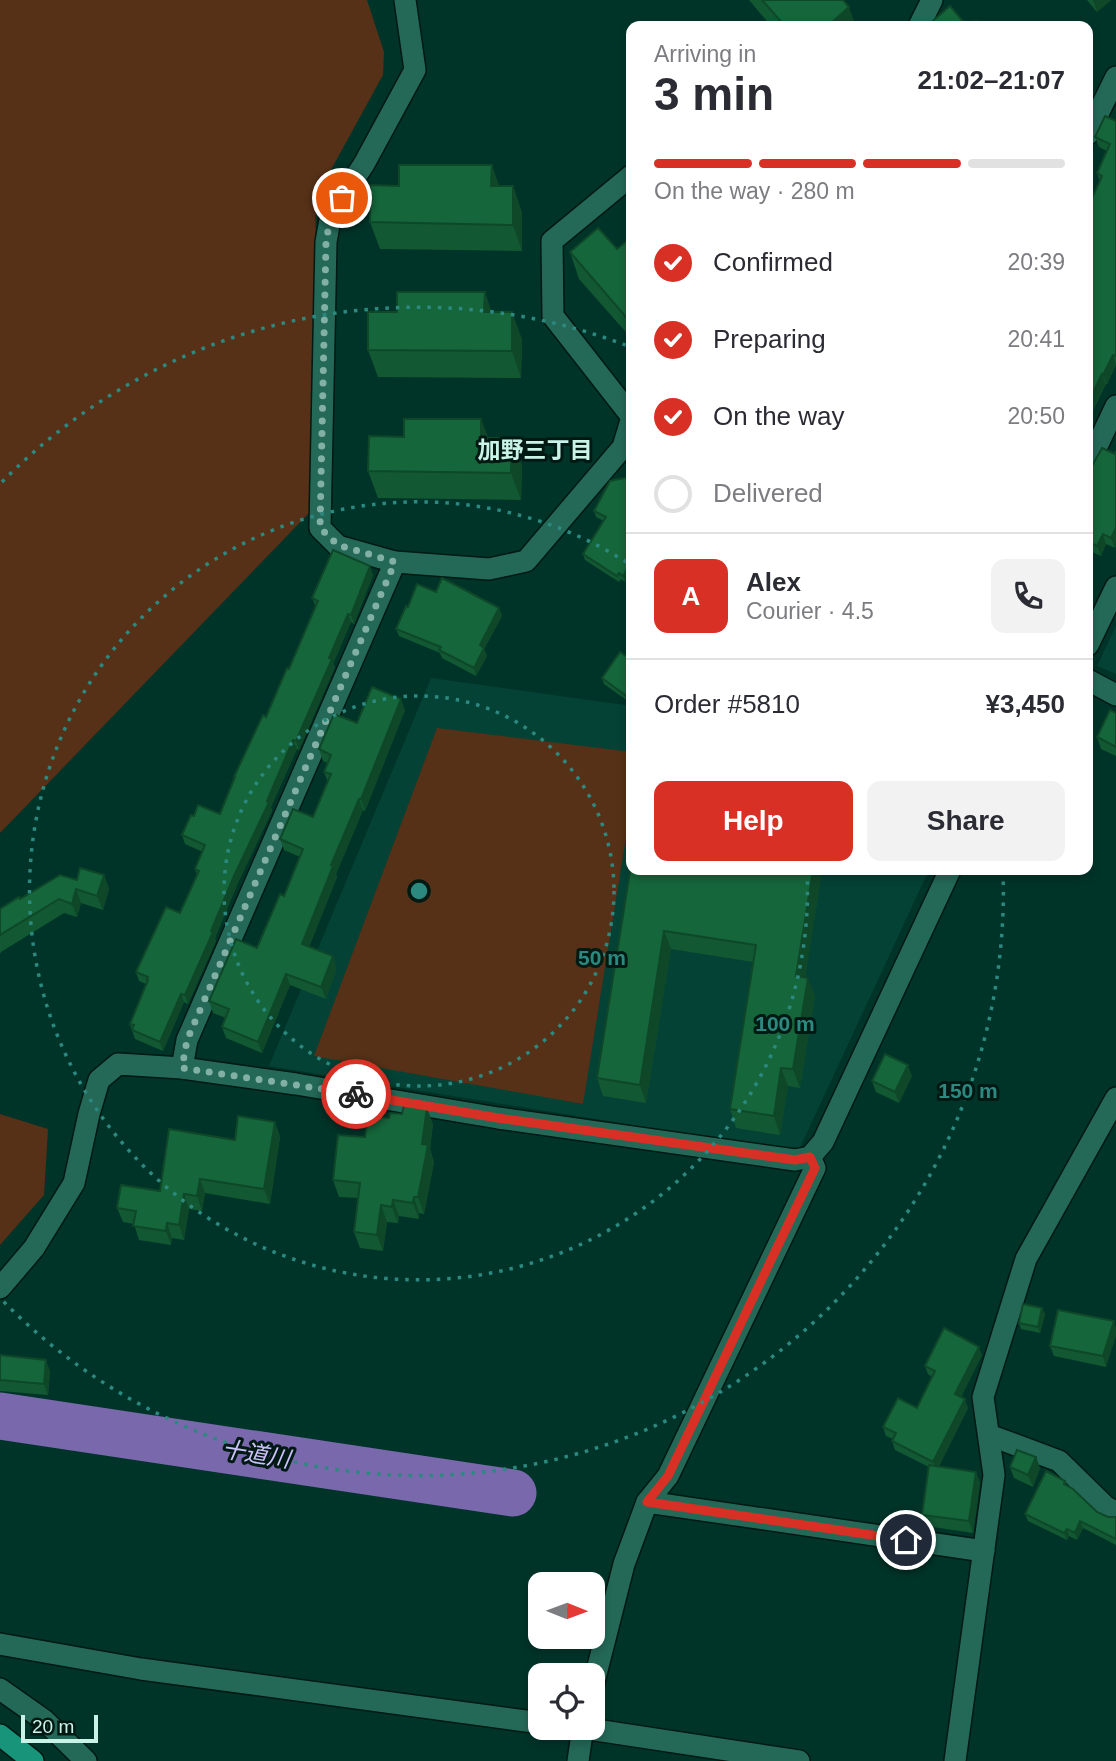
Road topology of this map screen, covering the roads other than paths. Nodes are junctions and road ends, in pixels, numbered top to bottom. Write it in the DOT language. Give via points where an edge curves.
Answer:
graph roads {
  1 [pos="405,0"];
  2 [pos="932,0"];
  3 [pos="922,21"];
  4 [pos="1116,77"];
  5 [pos="1093,124"];
  6 [pos="626,180"];
  7 [pos="1116,406"];
  8 [pos="626,409"];
  9 [pos="626,450"];
  10 [pos="1093,454"];
  11 [pos="395,562"];
  12 [pos="1116,587"];
  13 [pos="1093,635"];
  14 [pos="1093,683"];
  15 [pos="1116,695"];
  16 [pos="948,875"];
  17 [pos="182,1068"];
  18 [pos="1116,1098"];
  19 [pos="810,1157"];
  20 [pos="0,1288"];
  21 [pos="989,1435"];
  22 [pos="647,1502"];
  23 [pos="1116,1511"];
  24 [pos="984,1551"];
  25 [pos="0,1644"];
  26 [pos="599,1663"];
  27 [pos="0,1689"];
  28 [pos="528,1721"];
  29 [pos="605,1731"];
  30 [pos="0,1735"];
  31 [pos="581,1740"];
  32 [pos="0,1749"];
  33 [pos="12,1761"];
  34 [pos="33,1761"];
  35 [pos="86,1761"];
  36 [pos="578,1761"];
  37 [pos="799,1761"];
  38 [pos="955,1761"];
  1 -- 11 [label="street" via="415,71 331,214 326,242 321,421 320,528 338,545"];
  2 -- 3 [label="street"];
  4 -- 5 [label="street"];
  6 -- 8 [label="street" via="552,241 553,316"];
  7 -- 10 [label="street"];
  9 -- 11 [label="street" via="526,561 489,569"];
  11 -- 17 [label="street" via="187,1040"];
  12 -- 13 [label="street"];
  14 -- 15 [label="street"];
  16 -- 19 [label="street" via="823,1142"];
  17 -- 19 [label="street" via="498,1118 795,1160"];
  17 -- 20 [label="street" via="118,1064 99,1080 74,1183 34,1248"];
  18 -- 21 [label="street" via="1026,1259 984,1396"];
  19 -- 22 [label="street" via="815,1168 668,1476"];
  21 -- 23 [label="street" via="1059,1461 1106,1507"];
  21 -- 24 [label="street" via="994,1475"];
  22 -- 24 [label="street"];
  22 -- 26 [label="street" via="624,1564"];
  24 -- 38 [label="street"];
  25 -- 28 [label="street" via="141,1669"];
  27 -- 35 [label="street" via="44,1720"];
  29 -- 37 [label="street"];
  30 -- 34 [label="main road"];
  31 -- 36 [label="street"];
  32 -- 33 [label="main road"];
}
